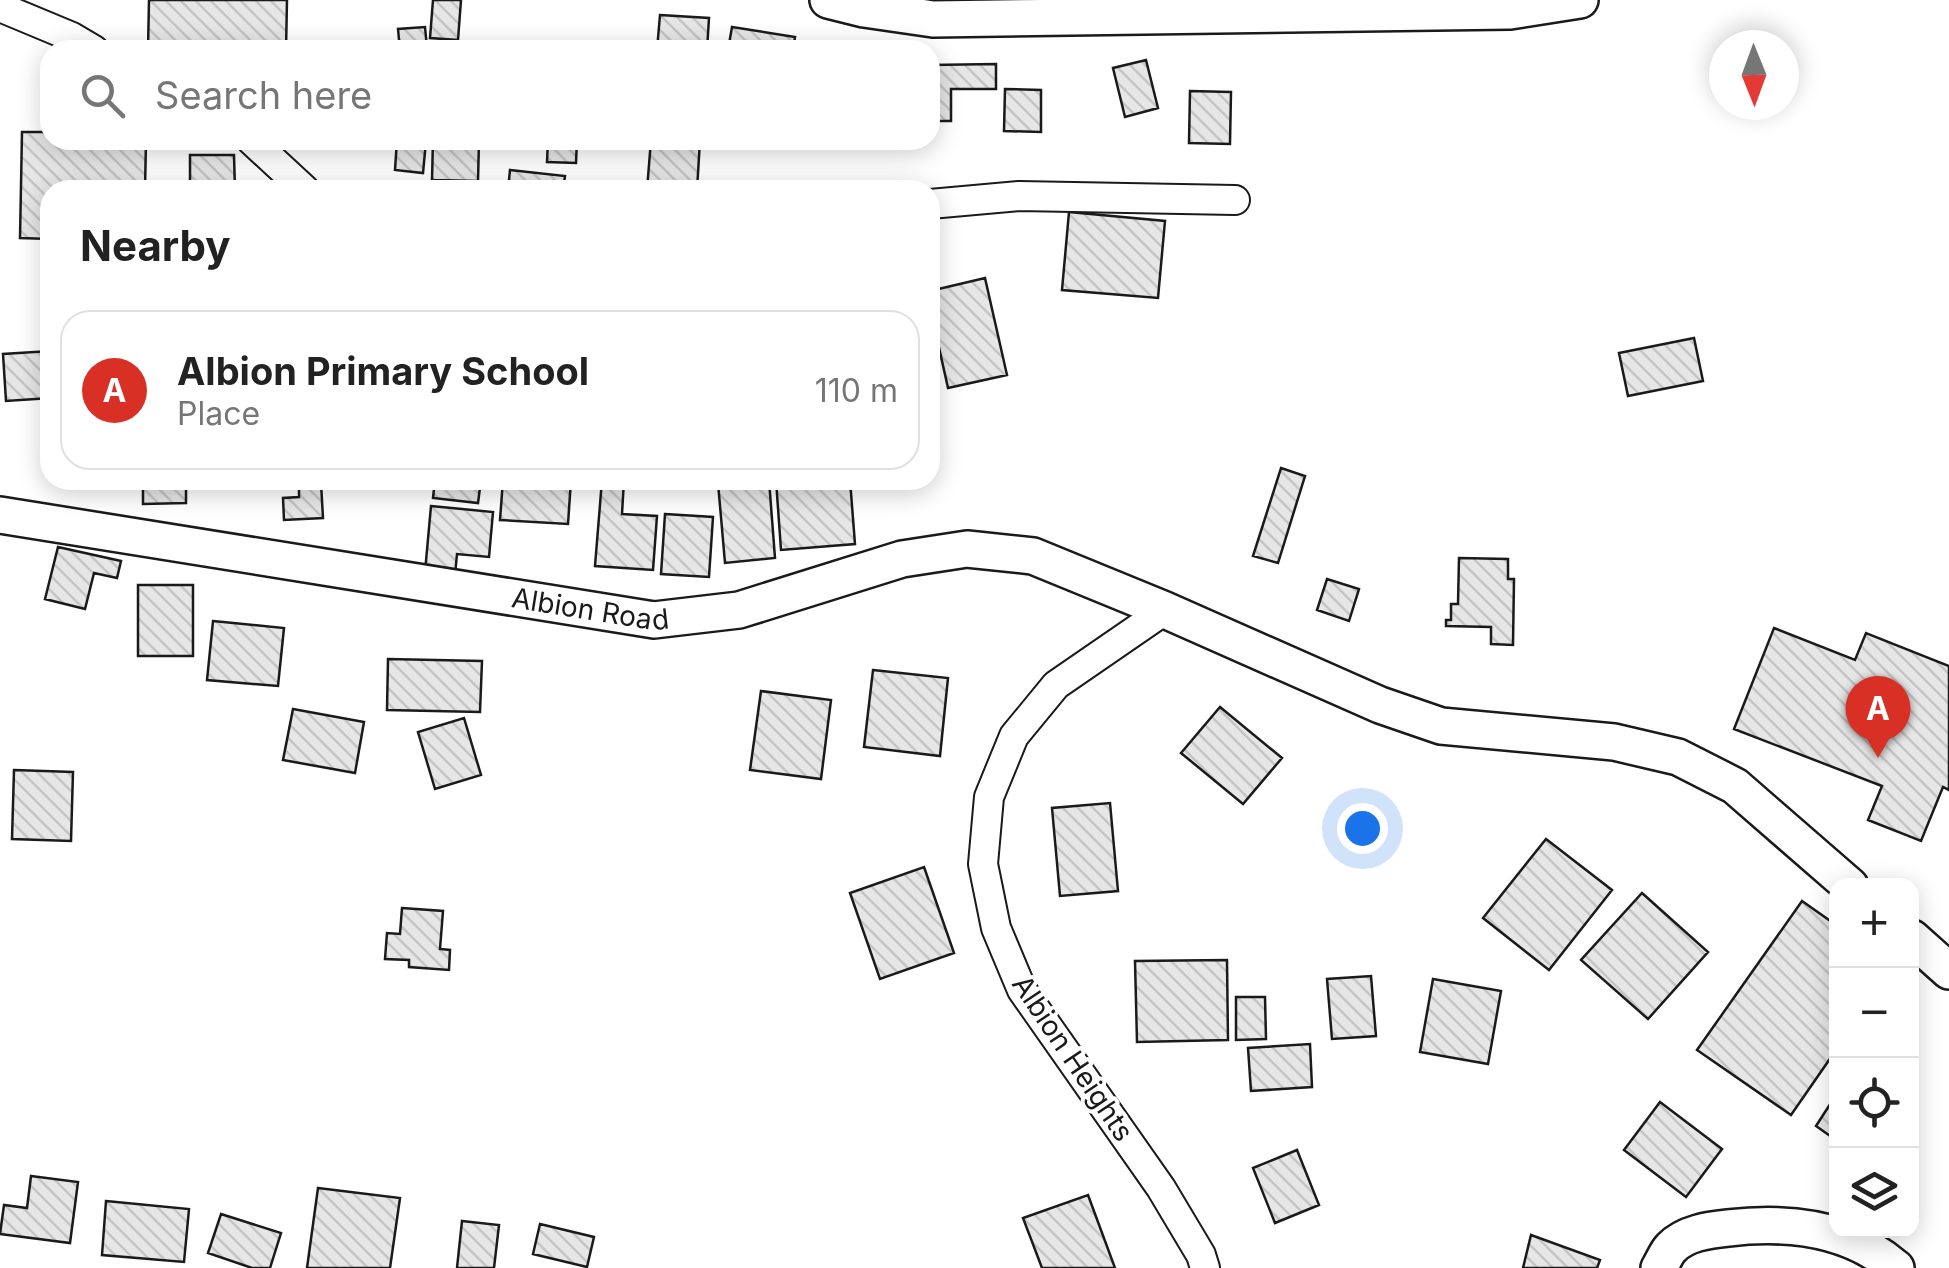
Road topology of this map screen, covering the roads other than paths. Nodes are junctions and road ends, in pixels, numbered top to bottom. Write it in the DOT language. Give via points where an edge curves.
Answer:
graph roads {
  1 [pos="828,0"];
  2 [pos="1580,0"];
  3 [pos="0,8"];
  4 [pos="76,40"];
  5 [pos="262,150"];
  6 [pos="294,180"];
  7 [pos="1235,200"];
  8 [pos="940,203"];
  9 [pos="0,516"];
  10 [pos="1165,610"];
  11 [pos="1841,878"];
  12 [pos="1919,944"];
  13 [pos="1949,971"];
  14 [pos="1205,1268"];
  15 [pos="1659,1268"];
  16 [pos="1896,1268"];
  1 -- 2 [label="street" via="933,19 1510,11"];
  3 -- 4 [label="street"];
  5 -- 6 [label="street"];
  7 -- 8 [label="street" via="1019,196"];
  9 -- 10 [label="street, Albion Road" via="654,620 739,610 902,559 967,549 1033,556"];
  10 -- 11 [label="street, Albion Road" via="1442,726 1614,742 1678,757 1735,786"];
  10 -- 14 [label="street, Albion Heights" via="1056,685 1014,736 988,797 983,864 996,928 1022,990 1161,1188"];
  12 -- 13 [label="street"];
  15 -- 16 [label="street" via="1672,1246 1703,1230 1759,1224 1806,1226 1844,1237"];
}
